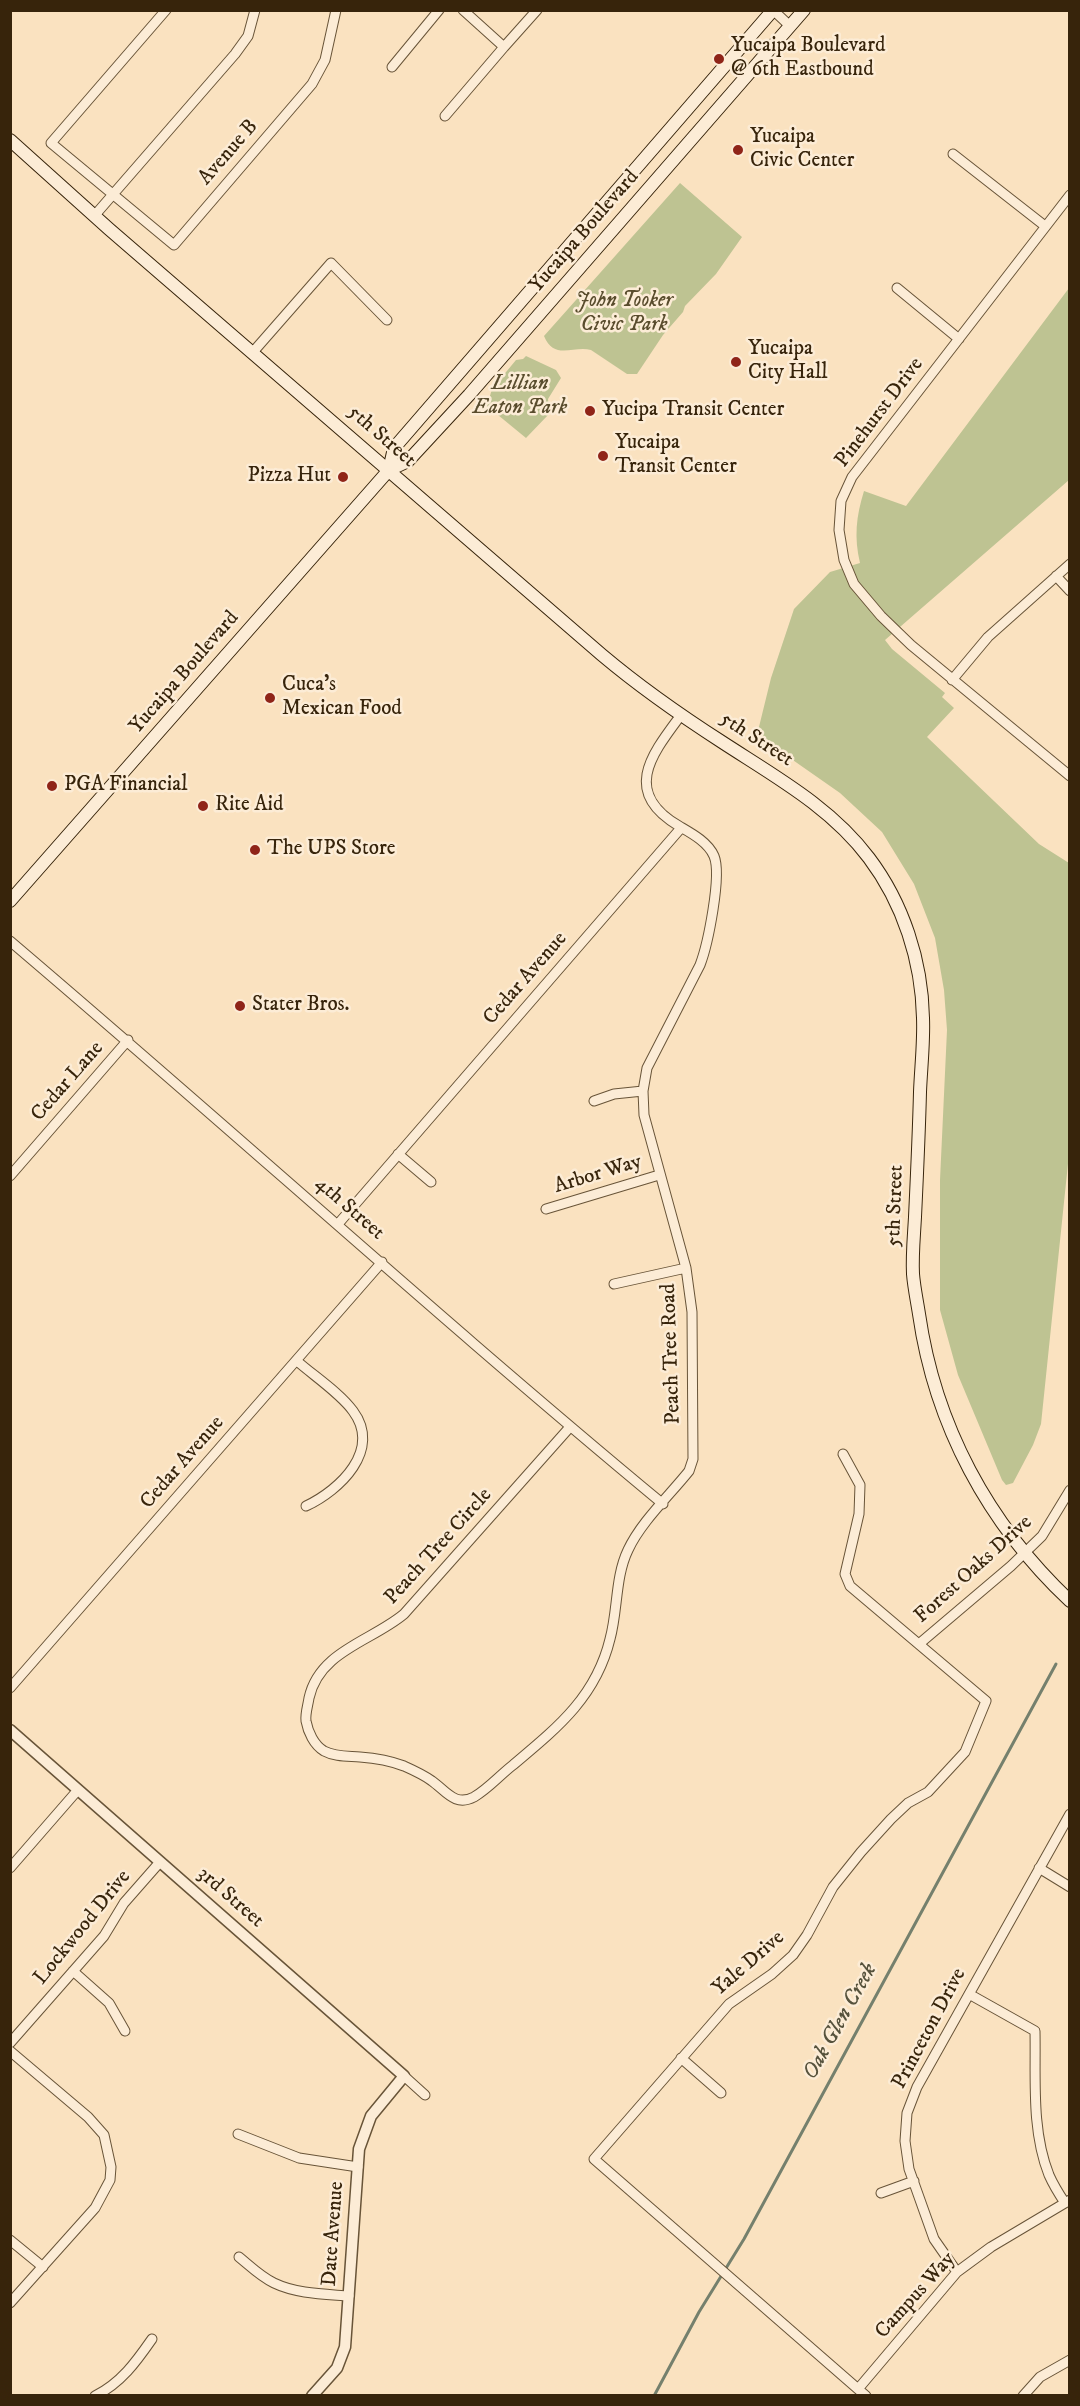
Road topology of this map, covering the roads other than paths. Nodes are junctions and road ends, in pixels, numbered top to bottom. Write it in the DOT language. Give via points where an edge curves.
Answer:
graph roads {
  1 [pos="166,10"];
  2 [pos="255,10"];
  3 [pos="336,10"];
  4 [pos="439,10"];
  5 [pos="463,10"];
  6 [pos="537,10"];
  7 [pos="804,10"];
  8 [pos="773,11"];
  9 [pos="790,26"];
  10 [pos="504,47"];
  11 [pos="392,67"];
  12 [pos="445,116"];
  13 [pos="10,140"];
  14 [pos="953,154"];
  15 [pos="1070,195"];
  16 [pos="113,196"];
  17 [pos="95,215"];
  18 [pos="1045,226"];
  19 [pos="897,288"];
  20 [pos="387,320"];
  21 [pos="959,339"];
  22 [pos="252,352"];
  23 [pos="389,470"];
  24 [pos="1070,564"];
  25 [pos="1056,576"];
  26 [pos="1070,591"];
  27 [pos="952,680"];
  28 [pos="681,715"];
  29 [pos="1070,776"];
  30 [pos="681,828"];
  31 [pos="10,901"];
  32 [pos="10,941"];
  33 [pos="128,1040"];
  34 [pos="643,1091"];
  35 [pos="594,1101"];
  36 [pos="398,1154"];
  37 [pos="660,1175"];
  38 [pos="10,1176"];
  39 [pos="431,1182"];
  40 [pos="546,1209"];
  41 [pos="339,1224"];
  42 [pos="382,1262"];
  43 [pos="686,1268"];
  44 [pos="614,1284"];
  45 [pos="297,1361"];
  46 [pos="570,1426"];
  47 [pos="843,1454"];
  48 [pos="1070,1490"];
  49 [pos="663,1504"];
  50 [pos="306,1506"];
  51 [pos="1024,1553"];
  52 [pos="1070,1601"];
  53 [pos="919,1644"];
  54 [pos="10,1688"];
  55 [pos="10,1730"];
  56 [pos="77,1791"];
  57 [pos="1070,1814"];
  58 [pos="160,1862"];
  59 [pos="10,1868"];
  60 [pos="1039,1868"];
  61 [pos="1070,1887"];
  62 [pos="73,1971"];
  63 [pos="969,1994"];
  64 [pos="125,2031"];
  65 [pos="10,2043"];
  66 [pos="10,2051"];
  67 [pos="681,2058"];
  68 [pos="404,2076"];
  69 [pos="721,2092"];
  70 [pos="425,2095"];
  71 [pos="238,2134"];
  72 [pos="358,2167"];
  73 [pos="914,2181"];
  74 [pos="881,2193"];
  75 [pos="1067,2202"];
  76 [pos="10,2240"];
  77 [pos="239,2257"];
  78 [pos="43,2267"];
  79 [pos="957,2272"];
  80 [pos="349,2296"];
  81 [pos="10,2303"];
  82 [pos="152,2339"];
  83 [pos="1070,2360"];
  84 [pos="858,2389"];
  85 [pos="95,2396"];
  86 [pos="312,2396"];
  87 [pos="866,2396"];
  88 [pos="1023,2396"];
  1 -- 16 [label="street" via="51,143"];
  2 -- 16 [label="street" via="248,36 235,54"];
  3 -- 16 [label="street, Avenue B" via="325,60 312,84 174,245"];
  4 -- 11 [label="street"];
  5 -- 10 [label="street"];
  6 -- 10 [label="street"];
  7 -- 9 [label="main road, Yucaipa Boulevard"];
  8 -- 9 [label="street"];
  8 -- 23 [label="main road, Yucaipa Boulevard" via="394,448"];
  9 -- 23 [label="main road, Yucaipa Boulevard" via="469,395 408,461"];
  10 -- 12 [label="street"];
  13 -- 17 [label="main road, 5th Street"];
  14 -- 18 [label="street"];
  15 -- 18 [label="street, Pinehurst Drive"];
  16 -- 17 [label="street"];
  17 -- 22 [label="main road, 5th Street"];
  18 -- 21 [label="street, Pinehurst Drive"];
  19 -- 21 [label="street"];
  20 -- 22 [label="street" via="331,263"];
  21 -- 27 [label="street, Pinehurst Drive" via="852,477 841,501 839,530 844,560 854,584 881,616"];
  22 -- 23 [label="main road, 5th Street"];
  23 -- 28 [label="main road, 5th Street" via="602,655"];
  23 -- 31 [label="main road, Yucaipa Boulevard"];
  24 -- 25 [label="street"];
  25 -- 26 [label="street"];
  25 -- 27 [label="street" via="988,637"];
  27 -- 29 [label="street, Pinehurst Drive"];
  28 -- 30 [label="street, Peach Tree Road" via="654,751 648,764 647,788 654,804"];
  28 -- 51 [label="main road, 5th Street" via="788,784 841,826 869,858 900,910 918,970 923,1016 913,1274 922,1334 934,1388 951,1432 974,1478"];
  30 -- 34 [label="street, Peach Tree Road" via="714,855 717,878 703,958 647,1068"];
  30 -- 36 [label="street, Cedar Avenue"];
  32 -- 33 [label="street, 4th Street"];
  33 -- 38 [label="street, Cedar Lane"];
  33 -- 41 [label="street, 4th Street"];
  34 -- 35 [label="street"];
  34 -- 37 [label="street, Peach Tree Road" via="644,1115"];
  36 -- 39 [label="street"];
  36 -- 41 [label="street, Cedar Avenue"];
  37 -- 40 [label="street, Arbor Way"];
  37 -- 43 [label="street, Peach Tree Road"];
  41 -- 42 [label="street, 4th Street"];
  42 -- 45 [label="street, Cedar Avenue"];
  42 -- 46 [label="street, 4th Street"];
  43 -- 44 [label="street"];
  43 -- 49 [label="street, Peach Tree Road" via="693,1312 693,1459 689,1471"];
  45 -- 50 [label="street" via="354,1411 363,1439 359,1457 343,1480 325,1497"];
  45 -- 54 [label="street, Cedar Avenue"];
  46 -- 49 [label="street, 4th Street"];
  46 -- 49 [label="street, Peach Tree Circle" via="404,1614 324,1667 310,1691 306,1720 317,1746 339,1755 404,1766 461,1801 475,1796 559,1727 585,1696 608,1647 627,1552 636,1534"];
  47 -- 53 [label="street, Yale Drive" via="860,1485 860,1514 845,1574 850,1586"];
  48 -- 51 [label="street, Forest Oaks Drive" via="1051,1523"];
  51 -- 52 [label="main road, 5th Street"];
  51 -- 53 [label="street, Forest Oaks Drive"];
  53 -- 67 [label="street, Yale Drive" via="986,1701 965,1752 928,1792 908,1803 861,1852 833,1887 793,1955 729,2004"];
  55 -- 56 [label="street, 3rd Street"];
  56 -- 58 [label="street, 3rd Street"];
  56 -- 59 [label="street"];
  57 -- 60 [label="street, Princeton Drive"];
  58 -- 62 [label="street, Lockwood Drive"];
  58 -- 68 [label="street, 3rd Street"];
  60 -- 61 [label="street"];
  60 -- 63 [label="street, Princeton Drive"];
  62 -- 64 [label="street" via="110,2003"];
  62 -- 65 [label="street, Lockwood Drive"];
  63 -- 73 [label="street, Princeton Drive" via="907,2112 905,2141"];
  63 -- 75 [label="street" via="1035,2031 1041,2151 1049,2175"];
  66 -- 78 [label="street" via="88,2116 104,2134 110,2156 110,2180 101,2199"];
  67 -- 69 [label="street"];
  67 -- 84 [label="street, Yale Drive" via="594,2159"];
  68 -- 70 [label="street, 3rd Street"];
  68 -- 72 [label="street, Date Avenue" via="371,2116 359,2150"];
  71 -- 72 [label="street" via="299,2158"];
  72 -- 80 [label="street, Date Avenue"];
  73 -- 74 [label="street"];
  73 -- 79 [label="street, Princeton Drive" via="934,2239"];
  75 -- 79 [label="street, Campus Way"];
  76 -- 78 [label="street"];
  77 -- 80 [label="street" via="273,2283 289,2289"];
  78 -- 81 [label="street"];
  79 -- 84 [label="street, Campus Way"];
  80 -- 86 [label="street, Date Avenue" via="342,2359"];
  82 -- 85 [label="street" via="114,2385"];
  83 -- 88 [label="street" via="1040,2377"];
  84 -- 87 [label="street, Yale Drive"];
}
